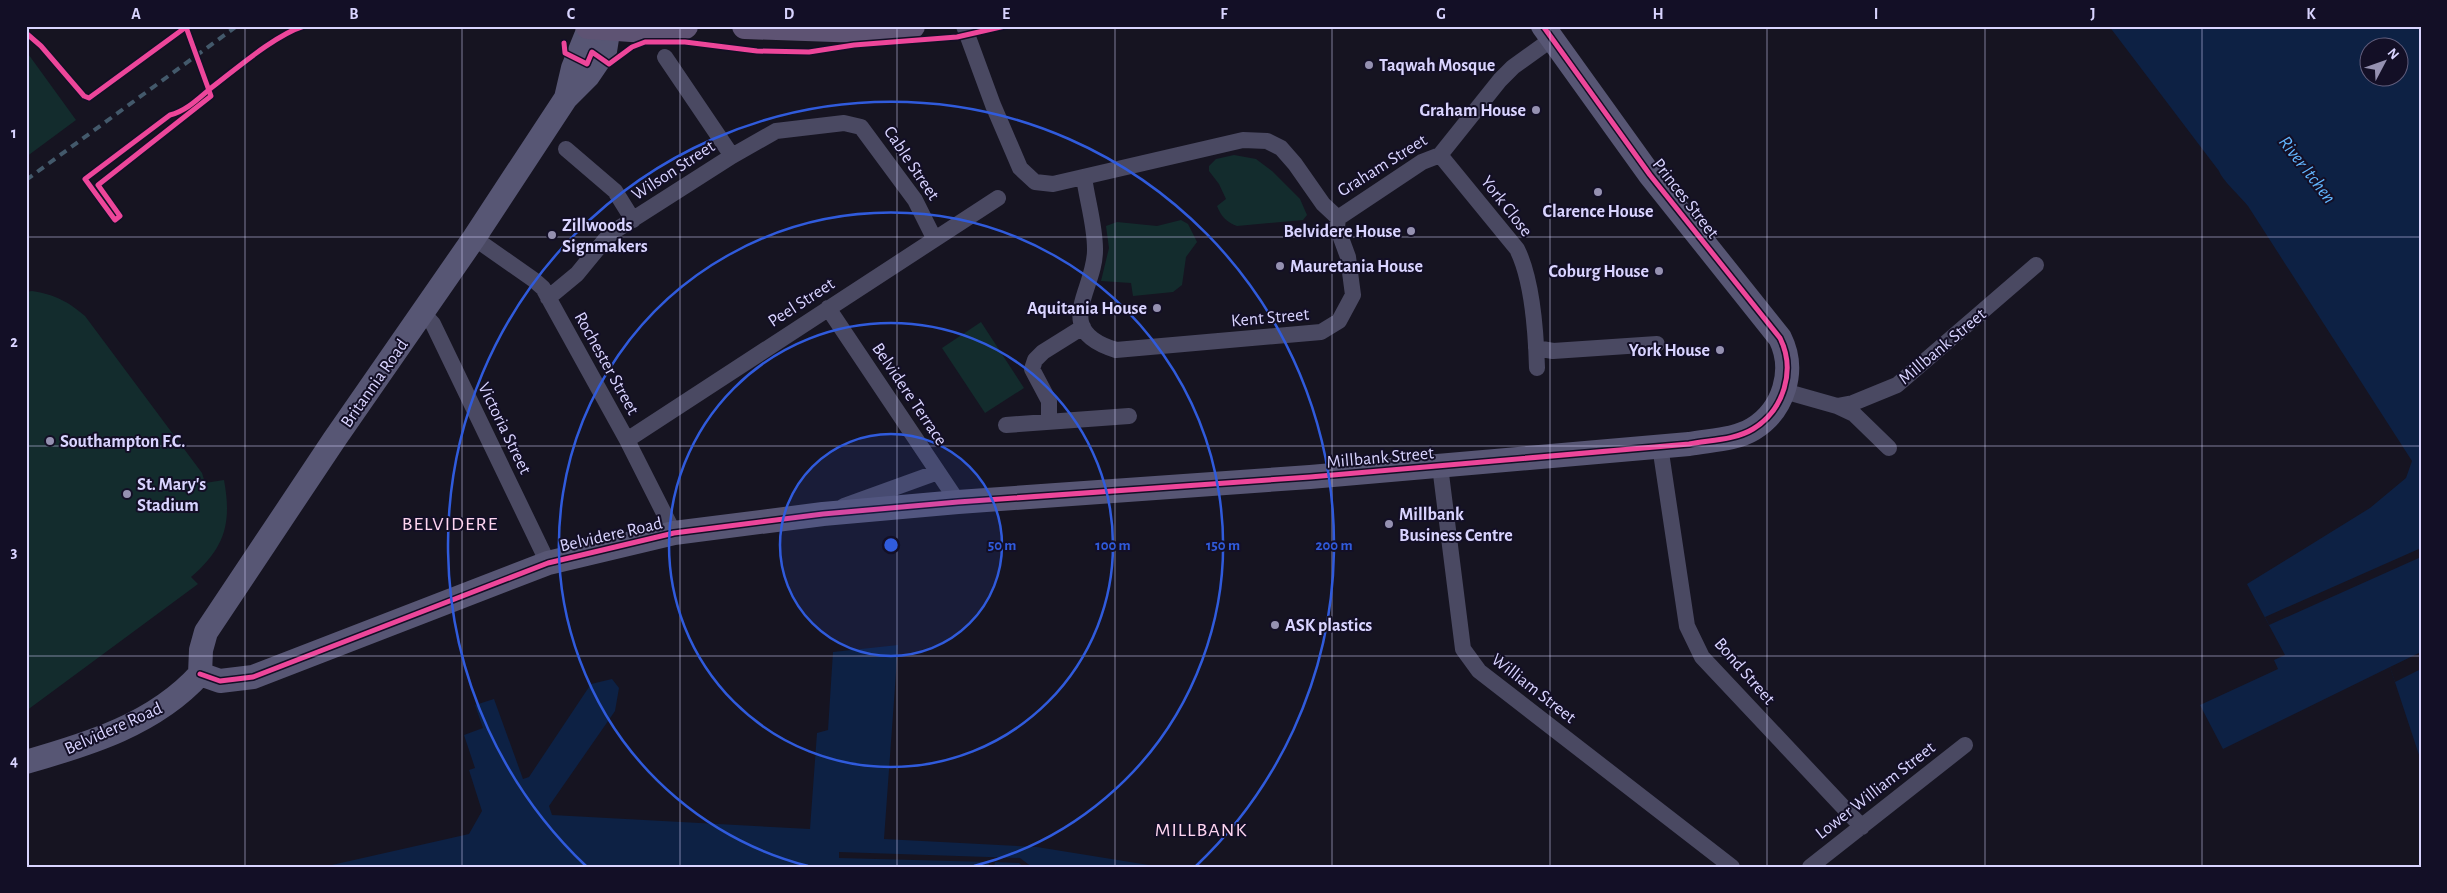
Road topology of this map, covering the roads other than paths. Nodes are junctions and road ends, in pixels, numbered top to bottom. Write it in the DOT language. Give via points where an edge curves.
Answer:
graph roads {
  1 [pos="685,26"];
  2 [pos="745,26"];
  3 [pos="912,26"];
  4 [pos="964,26"];
  5 [pos="598,27"];
  6 [pos="1548,33"];
  7 [pos="665,57"];
  8 [pos="566,150"];
  9 [pos="1440,154"];
  10 [pos="732,156"];
  11 [pos="1084,177"];
  12 [pos="998,198"];
  13 [pos="1338,218"];
  14 [pos="633,220"];
  15 [pos="474,238"];
  16 [pos="934,238"];
  17 [pos="2036,265"];
  18 [pos="548,298"];
  19 [pos="828,308"];
  20 [pos="423,312"];
  21 [pos="1083,327"];
  22 [pos="1658,344"];
  23 [pos="1536,348"];
  24 [pos="1537,368"];
  25 [pos="1784,391"];
  26 [pos="1837,406"];
  27 [pos="1129,416"];
  28 [pos="1049,422"];
  29 [pos="1006,425"];
  30 [pos="627,440"];
  31 [pos="1660,446"];
  32 [pos="1889,448"];
  33 [pos="1440,466"];
  34 [pos="938,472"];
  35 [pos="958,502"];
  36 [pos="823,514"];
  37 [pos="674,533"];
  38 [pos="548,564"];
  39 [pos="200,674"];
  40 [pos="1965,745"];
  41 [pos="26,762"];
  42 [pos="1862,827"];
  43 [pos="1732,867"];
  44 [pos="1810,867"];
  1 -- 5 [label="main road" via="646,30"];
  2 -- 3 [label="main road" via="862,30"];
  4 -- 11 [label="street" via="1020,168 1035,182 1044,184"];
  5 -- 15 [label="street, Britannia Road" via="572,68 566,98"];
  6 -- 9 [label="street, Graham Street" via="1500,80"];
  6 -- 25 [label="street, Princes Street" via="1650,175 1780,338 1786,350 1788,371"];
  7 -- 10 [label="street, Wilson Street"];
  8 -- 14 [label="street" via="615,191"];
  9 -- 13 [label="street, Graham Street" via="1422,162"];
  9 -- 23 [label="street, York Close" via="1520,256 1527,278"];
  10 -- 14 [label="street, Wilson Street"];
  10 -- 16 [label="street, Cable Street" via="776,131 844,122 861,126 915,200"];
  11 -- 13 [label="street" via="1243,140 1267,141 1291,158"];
  11 -- 21 [label="street" via="1095,248 1081,300"];
  12 -- 16 [label="street, Peel Street"];
  13 -- 21 [label="street, Kent Street" via="1337,227 1348,257 1353,295 1339,321 1321,332 1116,350 1101,346"];
  14 -- 18 [label="street, Wilson Street" via="604,241 577,274"];
  15 -- 18 [label="street, Rochester Street" via="534,280"];
  15 -- 20 [label="street, Britannia Road"];
  16 -- 19 [label="street, Peel Street"];
  17 -- 26 [label="street, Millbank Street" via="1897,385"];
  18 -- 30 [label="street, Rochester Street"];
  19 -- 30 [label="street, Peel Street"];
  19 -- 34 [label="street, Belvidere Terrace"];
  20 -- 38 [label="street, Victoria Street" via="432,324"];
  20 -- 39 [label="street, Britannia Road" via="206,632"];
  21 -- 28 [label="street" via="1035,360 1032,369 1049,401"];
  22 -- 23 [label="street" via="1553,351"];
  23 -- 24 [label="street, York Close"];
  25 -- 26 [label="street"];
  25 -- 31 [label="street, Millbank Street" via="1777,406 1753,429 1728,437"];
  26 -- 32 [label="street" via="1854,414"];
  27 -- 28 [label="street"];
  28 -- 29 [label="street"];
  30 -- 37 [label="street, Rochester Street"];
  31 -- 33 [label="street, Millbank Street"];
  31 -- 42 [label="street, Bond Street" via="1687,626 1702,657"];
  33 -- 35 [label="street, Millbank Street"];
  33 -- 43 [label="street, William Street" via="1463,649 1470,660 1486,676"];
  34 -- 35 [label="street, Belvidere Terrace"];
  34 -- 36 [label="street, Belvidere Road"];
  35 -- 36 [label="street, Belvidere Road"];
  36 -- 37 [label="street, Belvidere Road"];
  37 -- 38 [label="street, Belvidere Road"];
  38 -- 39 [label="street, Belvidere Road" via="254,677 220,680"];
  39 -- 41 [label="street, Belvidere Road" via="185,691 161,709 84,746"];
  40 -- 42 [label="street, Lower William Street"];
  42 -- 44 [label="street, Lower William Street"];
}
